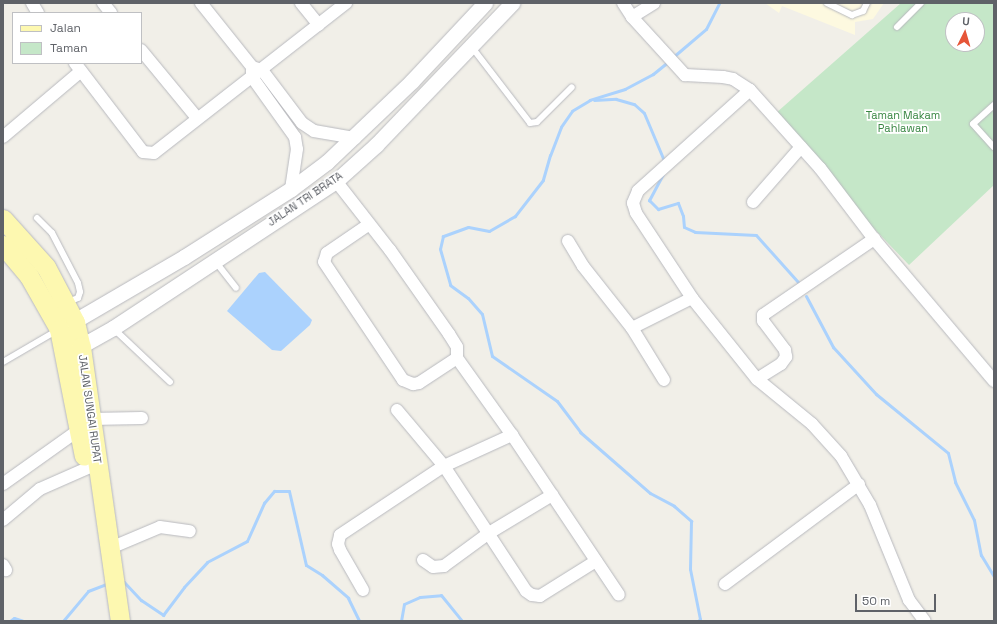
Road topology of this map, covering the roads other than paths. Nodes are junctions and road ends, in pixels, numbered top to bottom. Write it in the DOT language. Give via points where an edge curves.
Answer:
graph roads {
  1 [pos="103,3"];
  2 [pos="201,3"];
  3 [pos="301,3"];
  4 [pos="346,3"];
  5 [pos="485,3"];
  6 [pos="512,3"];
  7 [pos="623,3"];
  8 [pos="654,3"];
  9 [pos="827,3"];
  10 [pos="867,3"];
  11 [pos="921,3"];
  12 [pos="110,12"];
  13 [pos="632,17"];
  14 [pos="319,25"];
  15 [pos="897,27"];
  16 [pos="470,45"];
  17 [pos="142,51"];
  18 [pos="78,67"];
  19 [pos="255,71"];
  20 [pos="412,81"];
  21 [pos="572,87"];
  22 [pos="750,90"];
  23 [pos="424,94"];
  24 [pos="994,105"];
  25 [pos="196,118"];
  26 [pos="3,137"];
  27 [pos="355,138"];
  28 [pos="994,146"];
  29 [pos="801,147"];
  30 [pos="336,181"];
  31 [pos="291,189"];
  32 [pos="753,202"];
  33 [pos="36,218"];
  34 [pos="3,219"];
  35 [pos="368,225"];
  36 [pos="219,235"];
  37 [pos="874,239"];
  38 [pos="568,241"];
  39 [pos="3,245"];
  40 [pos="229,249"];
  41 [pos="214,259"];
  42 [pos="236,288"];
  43 [pos="692,298"];
  44 [pos="66,303"];
  45 [pos="67,326"];
  46 [pos="112,328"];
  47 [pos="632,328"];
  48 [pos="73,351"];
  49 [pos="457,358"];
  50 [pos="3,362"];
  51 [pos="757,379"];
  52 [pos="664,380"];
  53 [pos="994,381"];
  54 [pos="170,382"];
  55 [pos="397,410"];
  56 [pos="142,418"];
  57 [pos="87,424"];
  58 [pos="512,435"];
  59 [pos="444,466"];
  60 [pos="92,467"];
  61 [pos="4,483"];
  62 [pos="859,484"];
  63 [pos="552,495"];
  64 [pos="3,520"];
  65 [pos="190,531"];
  66 [pos="490,533"];
  67 [pos="107,556"];
  68 [pos="423,560"];
  69 [pos="596,561"];
  70 [pos="726,584"];
  71 [pos="362,590"];
  72 [pos="619,595"];
  73 [pos="117,619"];
  74 [pos="925,621"];
  1 -- 12 [label="street"];
  2 -- 19 [label="street"];
  3 -- 14 [label="street"];
  4 -- 14 [label="street"];
  5 -- 20 [label="street, JALAN TRI BRATA"];
  6 -- 16 [label="street, JALAN TRI BRATA"];
  7 -- 13 [label="street"];
  8 -- 13 [label="street"];
  9 -- 10 [label="lane" via="852,15 863,11"];
  11 -- 15 [label="lane"];
  13 -- 22 [label="street" via="685,75 723,77"];
  14 -- 19 [label="street"];
  16 -- 21 [label="lane" via="530,123 537,122"];
  16 -- 23 [label="street, JALAN TRI BRATA"];
  17 -- 25 [label="street"];
  18 -- 25 [label="street" via="143,152 154,153"];
  18 -- 26 [label="street"];
  19 -- 25 [label="street"];
  19 -- 27 [label="street" via="302,122 314,131"];
  19 -- 31 [label="street" via="295,137 297,149"];
  20 -- 23 [label="street"];
  20 -- 27 [label="street, JALAN TRI BRATA"];
  22 -- 29 [label="street"];
  22 -- 43 [label="street" via="634,197 636,213"];
  23 -- 30 [label="street, JALAN TRI BRATA" via="376,145"];
  24 -- 28 [label="lane" via="973,124"];
  27 -- 31 [label="street, JALAN TRI BRATA"];
  29 -- 32 [label="street"];
  29 -- 37 [label="street"];
  30 -- 35 [label="street"];
  30 -- 40 [label="street, JALAN TRI BRATA"];
  31 -- 36 [label="street, JALAN TRI BRATA"];
  33 -- 44 [label="lane" via="52,233 78,283 78,298"];
  34 -- 44 [label="main road, JALAN SUNGAI RUPAT" via="46,267"];
  35 -- 49 [label="street" via="390,250 449,334 457,348"];
  35 -- 49 [label="street" via="324,256 324,262 403,380 413,384 419,383"];
  36 -- 40 [label="street"];
  36 -- 45 [label="street, JALAN TRI BRATA"];
  37 -- 51 [label="street" via="763,315 763,321 785,350 786,357 781,364"];
  37 -- 53 [label="street"];
  38 -- 47 [label="street" via="583,266"];
  39 -- 45 [label="main road, JALAN SUNGAI RUPAT"];
  40 -- 41 [label="street, JALAN TRI BRATA"];
  41 -- 42 [label="lane"];
  41 -- 46 [label="street, JALAN TRI BRATA"];
  43 -- 47 [label="street"];
  43 -- 51 [label="street"];
  44 -- 45 [label="main road, JALAN SUNGAI RUPAT"];
  45 -- 48 [label="main road, JALAN SUNGAI RUPAT"];
  45 -- 50 [label="lane"];
  46 -- 48 [label="street, JALAN TRI BRATA"];
  46 -- 54 [label="lane"];
  47 -- 52 [label="street"];
  48 -- 57 [label="main road, JALAN SUNGAI RUPAT"];
  49 -- 58 [label="street"];
  51 -- 62 [label="street" via="812,424 841,456"];
  55 -- 59 [label="street"];
  56 -- 57 [label="street"];
  57 -- 60 [label="main road, JALAN SUNGAI RUPAT"];
  57 -- 61 [label="street"];
  58 -- 59 [label="street"];
  58 -- 63 [label="street"];
  59 -- 66 [label="street"];
  59 -- 71 [label="street" via="340,535 340,550"];
  60 -- 64 [label="street" via="40,489"];
  60 -- 67 [label="main road, JALAN SUNGAI RUPAT"];
  62 -- 70 [label="street"];
  62 -- 74 [label="street" via="909,600"];
  63 -- 66 [label="street"];
  63 -- 69 [label="street"];
  65 -- 67 [label="street" via="160,527"];
  66 -- 68 [label="street" via="444,566 433,567"];
  66 -- 69 [label="street" via="526,591 532,595 540,596"];
  67 -- 73 [label="main road, JALAN SUNGAI RUPAT"];
  69 -- 72 [label="street"];
}
